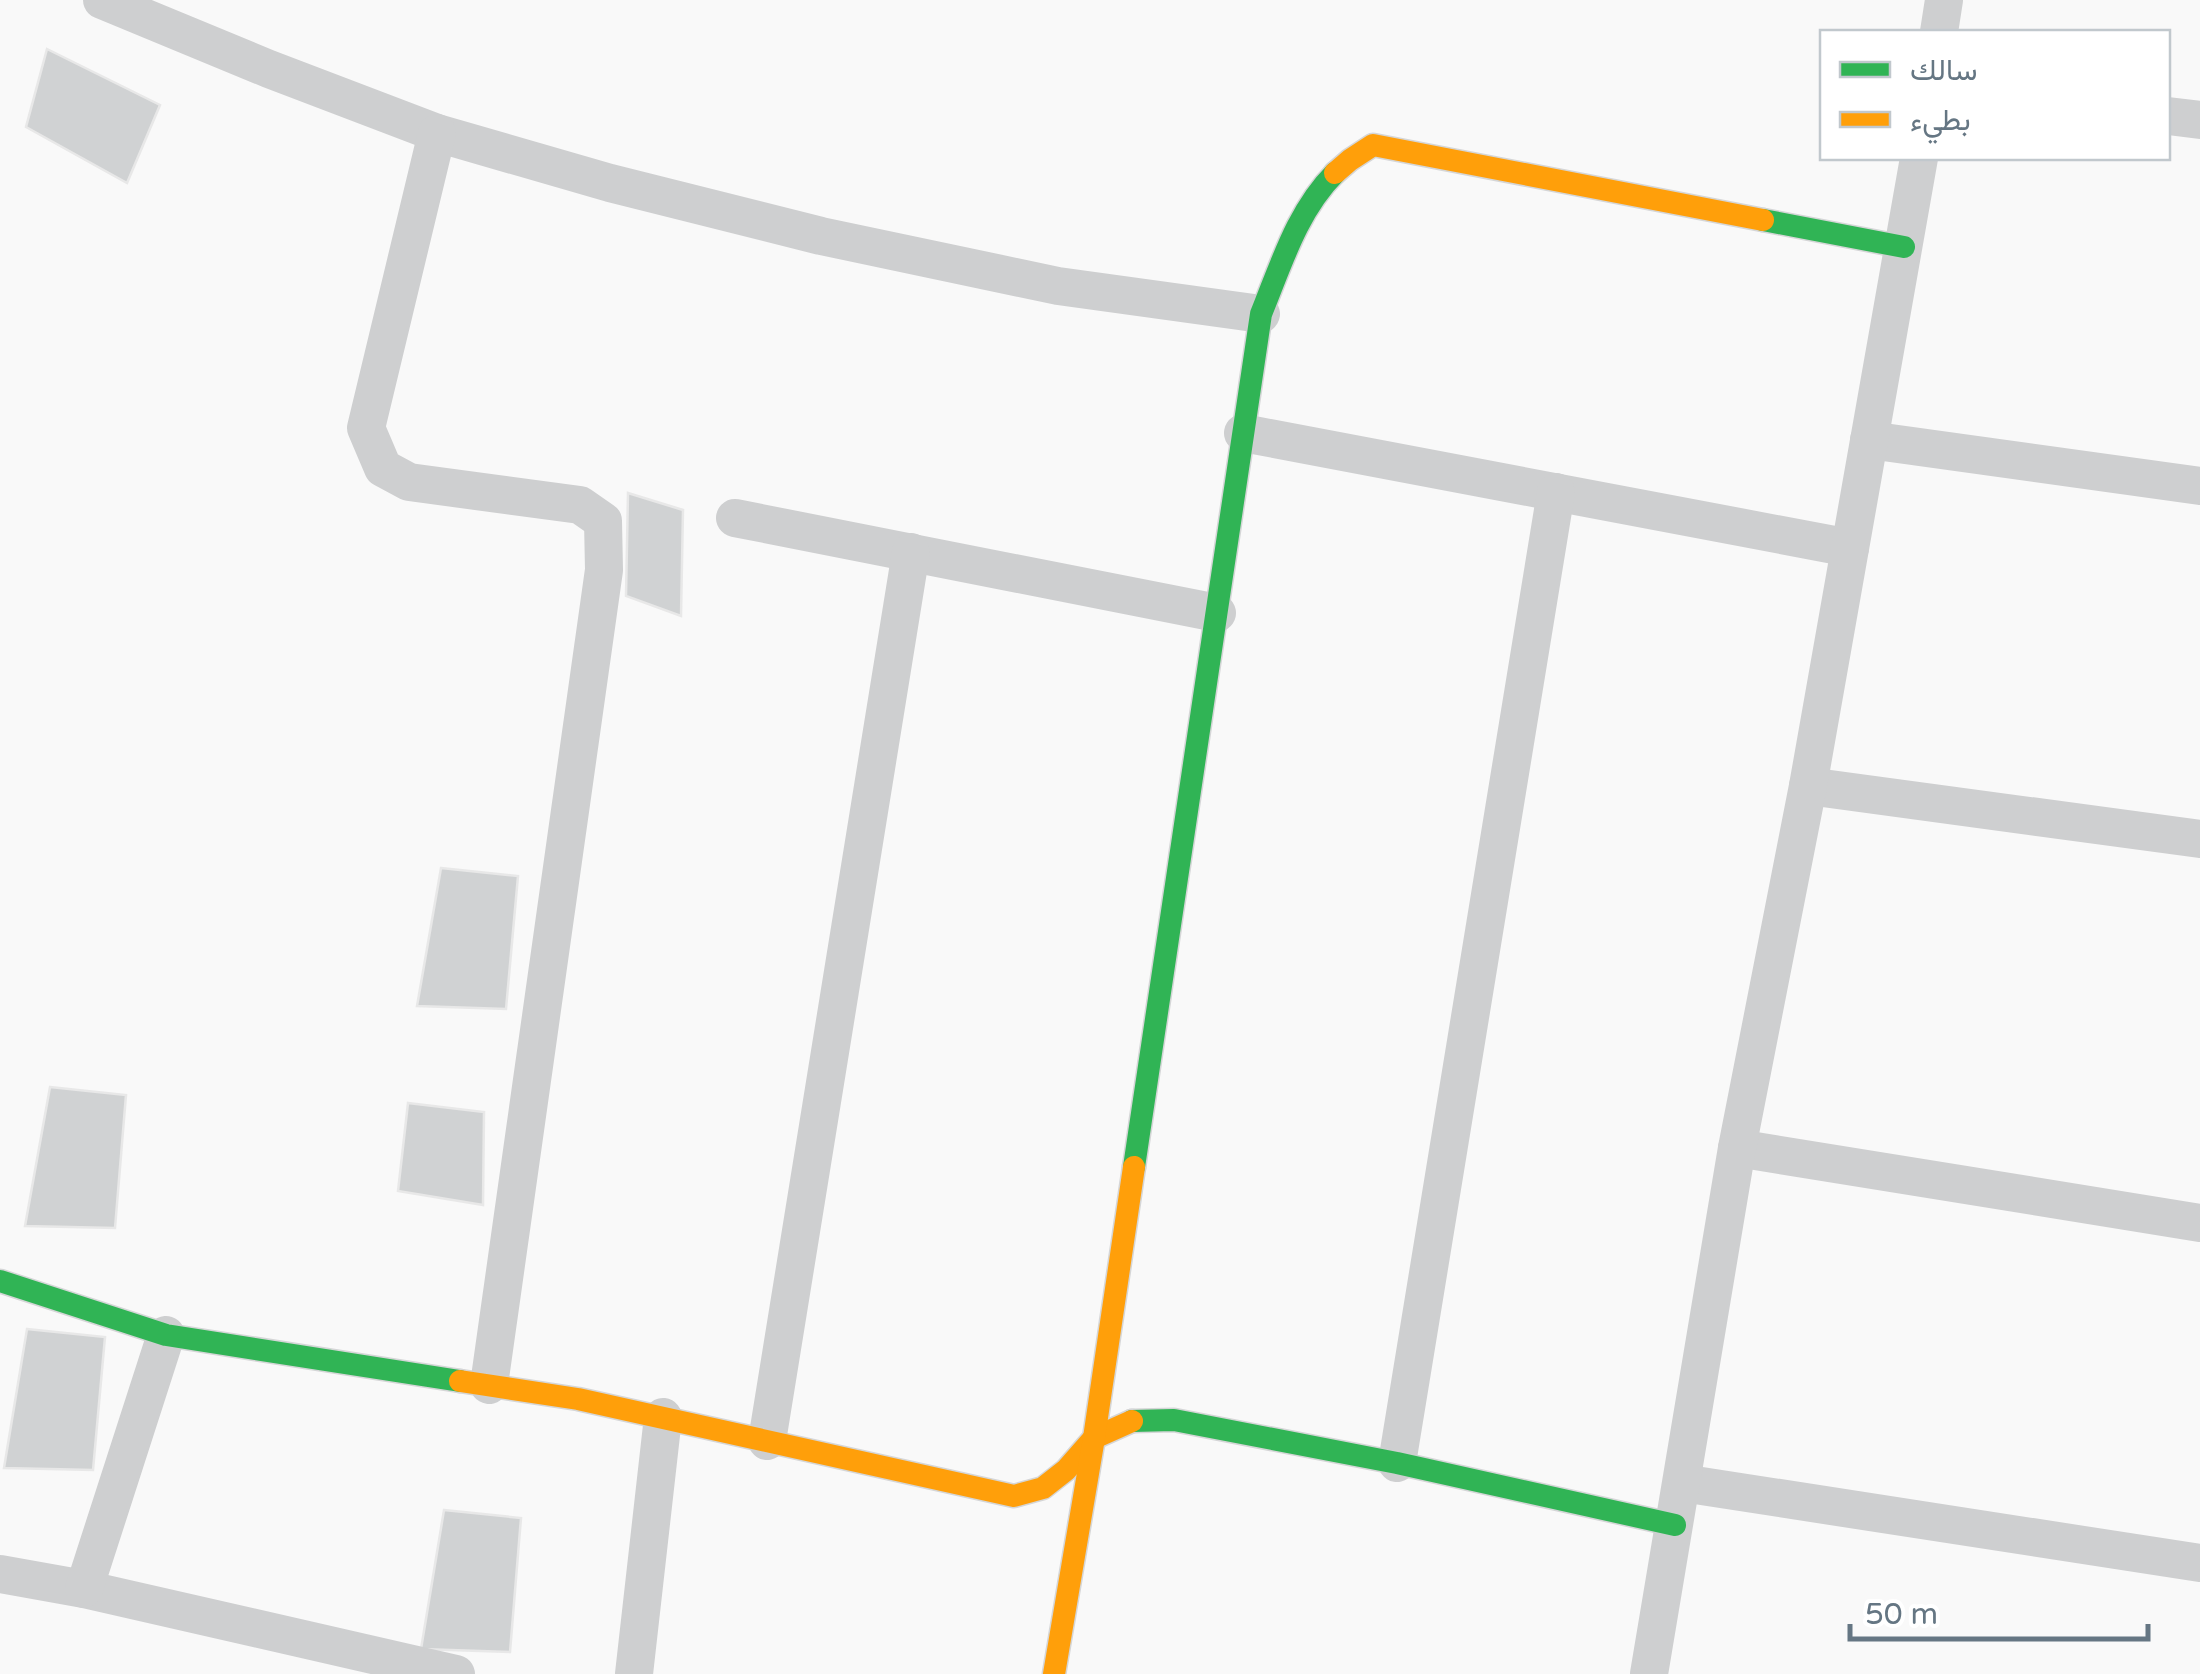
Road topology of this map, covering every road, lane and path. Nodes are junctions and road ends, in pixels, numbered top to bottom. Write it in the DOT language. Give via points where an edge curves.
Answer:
graph roads {
  1 [pos="102,0"];
  2 [pos="1944,0"];
  3 [pos="1939,30"];
  4 [pos="2170,116"];
  5 [pos="2200,120"];
  6 [pos="437,133"];
  7 [pos="1919,160"];
  8 [pos="1904,248"];
  9 [pos="1261,314"];
  10 [pos="1243,433"];
  11 [pos="1868,440"];
  12 [pos="2200,486"];
  13 [pos="1556,492"];
  14 [pos="736,518"];
  15 [pos="1850,548"];
  16 [pos="911,552"];
  17 [pos="1217,612"];
  18 [pos="1808,786"];
  19 [pos="2200,839"];
  20 [pos="1737,1148"];
  21 [pos="2200,1223"];
  22 [pos="0,1281"];
  23 [pos="166,1335"];
  24 [pos="489,1384"];
  25 [pos="663,1417"];
  26 [pos="1094,1438"];
  27 [pos="767,1441"];
  28 [pos="1396,1463"];
  29 [pos="1682,1483"];
  30 [pos="1675,1525"];
  31 [pos="2200,1564"];
  32 [pos="0,1574"];
  33 [pos="84,1589"];
  34 [pos="456,1674"];
  35 [pos="634,1674"];
  36 [pos="1054,1674"];
  37 [pos="1649,1674"];
  1 -- 6 [label="street"];
  2 -- 3 [label="street"];
  4 -- 5 [label="street"];
  6 -- 9 [label="street" via="821,236 1058,286"];
  6 -- 24 [label="street" via="366,428 383,468 409,482 580,505 604,522 604,570"];
  7 -- 8 [label="street"];
  8 -- 9 [label="street" via="1373,145 1332,173 1306,207"];
  8 -- 11 [label="street"];
  9 -- 10 [label="street"];
  10 -- 13 [label="street"];
  10 -- 17 [label="street"];
  11 -- 12 [label="street"];
  11 -- 15 [label="street"];
  13 -- 15 [label="street"];
  13 -- 28 [label="street"];
  14 -- 16 [label="street"];
  15 -- 18 [label="street"];
  16 -- 17 [label="street"];
  16 -- 27 [label="street"];
  17 -- 26 [label="street"];
  18 -- 19 [label="street"];
  18 -- 20 [label="street"];
  20 -- 21 [label="street"];
  20 -- 29 [label="street"];
  22 -- 23 [label="street"];
  23 -- 24 [label="street"];
  23 -- 33 [label="street"];
  24 -- 25 [label="street"];
  25 -- 27 [label="street"];
  25 -- 35 [label="street"];
  26 -- 27 [label="street" via="1043,1488 1014,1496"];
  26 -- 28 [label="street" via="1130,1420 1174,1420"];
  26 -- 36 [label="street"];
  28 -- 30 [label="street"];
  29 -- 30 [label="street"];
  29 -- 31 [label="street"];
  30 -- 37 [label="street"];
  32 -- 33 [label="street"];
  33 -- 34 [label="street"];
}
